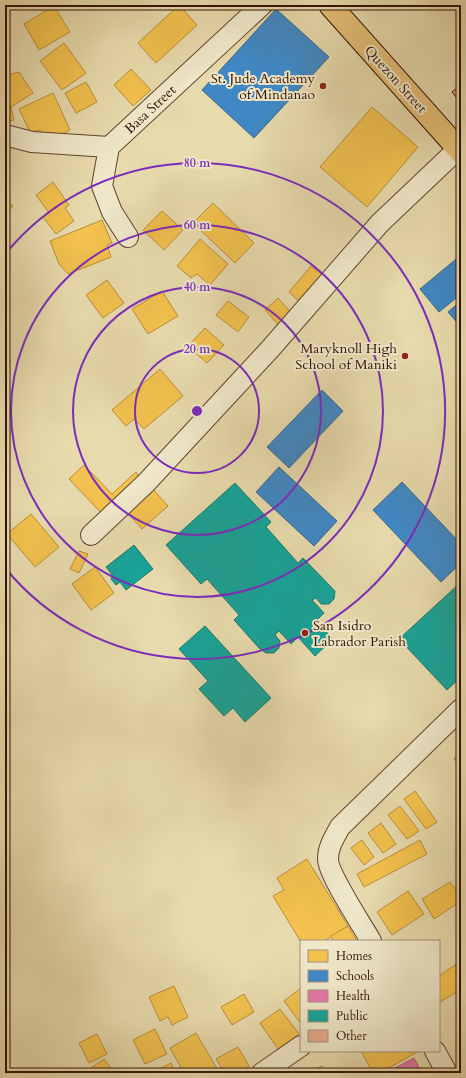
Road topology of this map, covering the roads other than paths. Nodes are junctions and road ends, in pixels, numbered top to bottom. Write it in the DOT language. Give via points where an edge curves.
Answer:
graph roads {
  1 [pos="262,5"];
  2 [pos="330,5"];
  3 [pos="5,135"];
  4 [pos="109,147"];
  5 [pos="459,151"];
  6 [pos="128,237"];
  7 [pos="91,535"];
  8 [pos="461,710"];
  9 [pos="370,940"];
  10 [pos="300,1047"];
  11 [pos="436,1052"];
  12 [pos="262,1073"];
  13 [pos="448,1073"];
  1 -- 4 [label="street, Basa Street"];
  2 -- 5 [label="highway, Quezon Street"];
  3 -- 4 [label="street" via="32,142"];
  4 -- 6 [label="street" via="102,186 112,212"];
  5 -- 7 [label="street" via="380,223 271,348 146,483"];
  8 -- 9 [label="street" via="340,827 330,844 328,860 333,874"];
  10 -- 12 [label="street"];
  11 -- 13 [label="street"];
}
